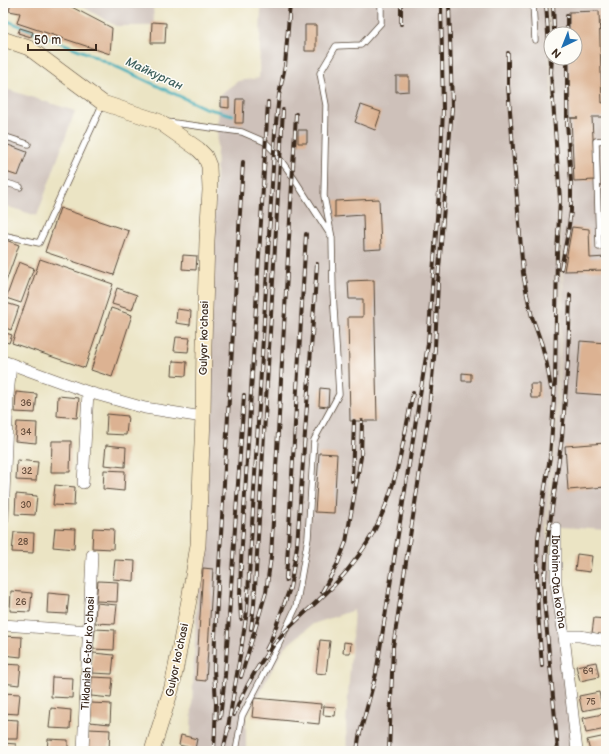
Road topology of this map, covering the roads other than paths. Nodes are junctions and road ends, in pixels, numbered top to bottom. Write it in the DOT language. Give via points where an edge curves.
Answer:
graph roads {
  1 [pos="381,3"];
  2 [pos="532,3"];
  3 [pos="3,40"];
  4 [pos="535,40"];
  5 [pos="103,103"];
  6 [pos="158,121"];
  7 [pos="3,136"];
  8 [pos="606,140"];
  9 [pos="28,144"];
  10 [pos="3,182"];
  11 [pos="20,187"];
  12 [pos="7,236"];
  13 [pos="332,238"];
  14 [pos="599,248"];
  15 [pos="7,362"];
  16 [pos="88,392"];
  17 [pos="203,417"];
  18 [pos="83,483"];
  19 [pos="3,519"];
  20 [pos="556,528"];
  21 [pos="92,555"];
  22 [pos="3,625"];
  23 [pos="89,631"];
  24 [pos="564,636"];
  25 [pos="606,641"];
  26 [pos="83,751"];
  27 [pos="152,751"];
  28 [pos="236,751"];
  29 [pos="577,751"];
  1 -- 13 [label="lane" via="381,23 361,45 336,46 320,73 326,105 324,196"];
  2 -- 4 [label="lane"];
  3 -- 5 [label="street, Gulyor ko'chasi" via="29,48"];
  5 -- 6 [label="street, Gulyor ko'chasi"];
  5 -- 12 [label="lane" via="39,243"];
  6 -- 13 [label="lane" via="242,132 265,142 293,177"];
  6 -- 17 [label="street, Gulyor ko'chasi" via="198,149 205,156 209,166"];
  7 -- 9 [label="lane"];
  8 -- 14 [label="lane" via="596,140"];
  10 -- 11 [label="lane"];
  13 -- 28 [label="lane" via="339,394 314,440 308,538 296,607 242,716"];
  15 -- 16 [label="street"];
  15 -- 19 [label="street"];
  16 -- 17 [label="street" via="145,408"];
  16 -- 18 [label="street"];
  17 -- 27 [label="street, Gulyor ko'chasi" via="198,545 172,687"];
  20 -- 24 [label="street, Ibrohim-Ota ko'cha" via="556,584"];
  21 -- 23 [label="street, Tiklanish 6-tor ko‘chasi"];
  22 -- 23 [label="street"];
  23 -- 26 [label="street, Tiklanish 6-tor ko‘chasi"];
  24 -- 25 [label="street, Ibrohim-Ota ko'cha"];
  24 -- 29 [label="street, Ibrohim-Ota ko'cha"];
}
